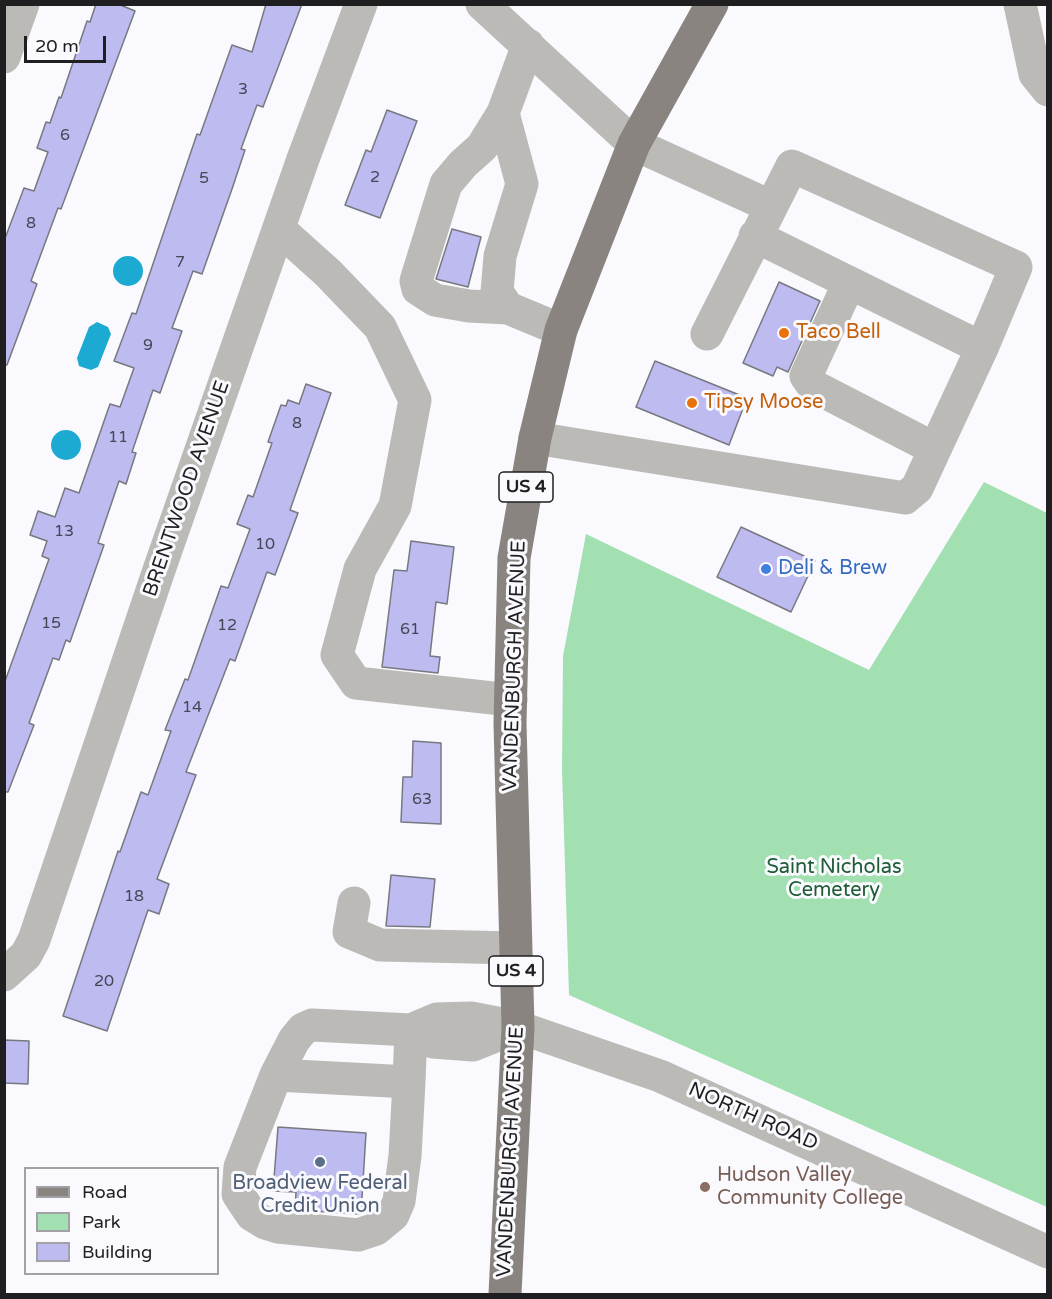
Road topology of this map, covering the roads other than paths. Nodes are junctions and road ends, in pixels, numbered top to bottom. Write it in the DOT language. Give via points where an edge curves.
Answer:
graph roads {
  1 [pos="23,4"];
  2 [pos="361,4"];
  3 [pos="482,4"];
  4 [pos="712,4"];
  5 [pos="1020,4"];
  6 [pos="528,45"];
  7 [pos="4,57"];
  8 [pos="1043,79"];
  9 [pos="503,112"];
  10 [pos="634,144"];
  11 [pos="770,206"];
  12 [pos="279,229"];
  13 [pos="755,236"];
  14 [pos="849,283"];
  15 [pos="507,308"];
  16 [pos="561,330"];
  17 [pos="707,334"];
  18 [pos="982,348"];
  19 [pos="535,438"];
  20 [pos="935,449"];
  21 [pos="511,700"];
  22 [pos="354,903"];
  23 [pos="515,948"];
  24 [pos="8,974"];
  25 [pos="518,1027"];
  26 [pos="411,1030"];
  27 [pos="276,1075"];
  28 [pos="409,1082"];
  29 [pos="1047,1252"];
  30 [pos="505,1294"];
  1 -- 7 [label="street"];
  2 -- 12 [label="street, BRENTWOOD AVENUE"];
  3 -- 6 [label="street"];
  4 -- 10 [label="main road, VANDENBURGH AVENUE / US 4"];
  5 -- 8 [label="street"];
  6 -- 9 [label="street"];
  6 -- 10 [label="street"];
  9 -- 15 [label="street" via="522,184 498,270 498,292"];
  9 -- 15 [label="street" via="482,147 446,184 416,281 418,289 435,300"];
  10 -- 11 [label="street"];
  10 -- 16 [label="main road, VANDENBURGH AVENUE / US 4"];
  11 -- 13 [label="street"];
  11 -- 18 [label="street" via="792,166 1016,267"];
  12 -- 21 [label="street" via="380,327 415,400 395,506 360,569 337,655 356,683"];
  12 -- 24 [label="street, BRENTWOOD AVENUE" via="34,940 26,956"];
  13 -- 14 [label="street"];
  13 -- 17 [label="street"];
  14 -- 18 [label="street"];
  14 -- 20 [label="street" via="806,376 813,386"];
  15 -- 16 [label="street"];
  16 -- 19 [label="main road, VANDENBURGH AVENUE / US 4"];
  18 -- 20 [label="street"];
  19 -- 20 [label="street" via="905,498 917,488"];
  19 -- 21 [label="main road, VANDENBURGH AVENUE / US 4" via="514,558"];
  21 -- 23 [label="main road, VANDENBURGH AVENUE / US 4"];
  22 -- 23 [label="street" via="350,932 380,945"];
  23 -- 25 [label="main road, VANDENBURGH AVENUE / US 4"];
  25 -- 26 [label="street" via="473,1045 433,1042"];
  25 -- 29 [label="street, NORTH ROAD" via="660,1076"];
  25 -- 30 [label="main road, VANDENBURGH AVENUE / US 4"];
  26 -- 27 [label="street" via="312,1025 294,1040"];
  26 -- 28 [label="street"];
  27 -- 28 [label="street"];
  27 -- 28 [label="street" via="240,1167 238,1194 252,1215 278,1227 358,1235 376,1229 393,1215 403,1181"];
}
